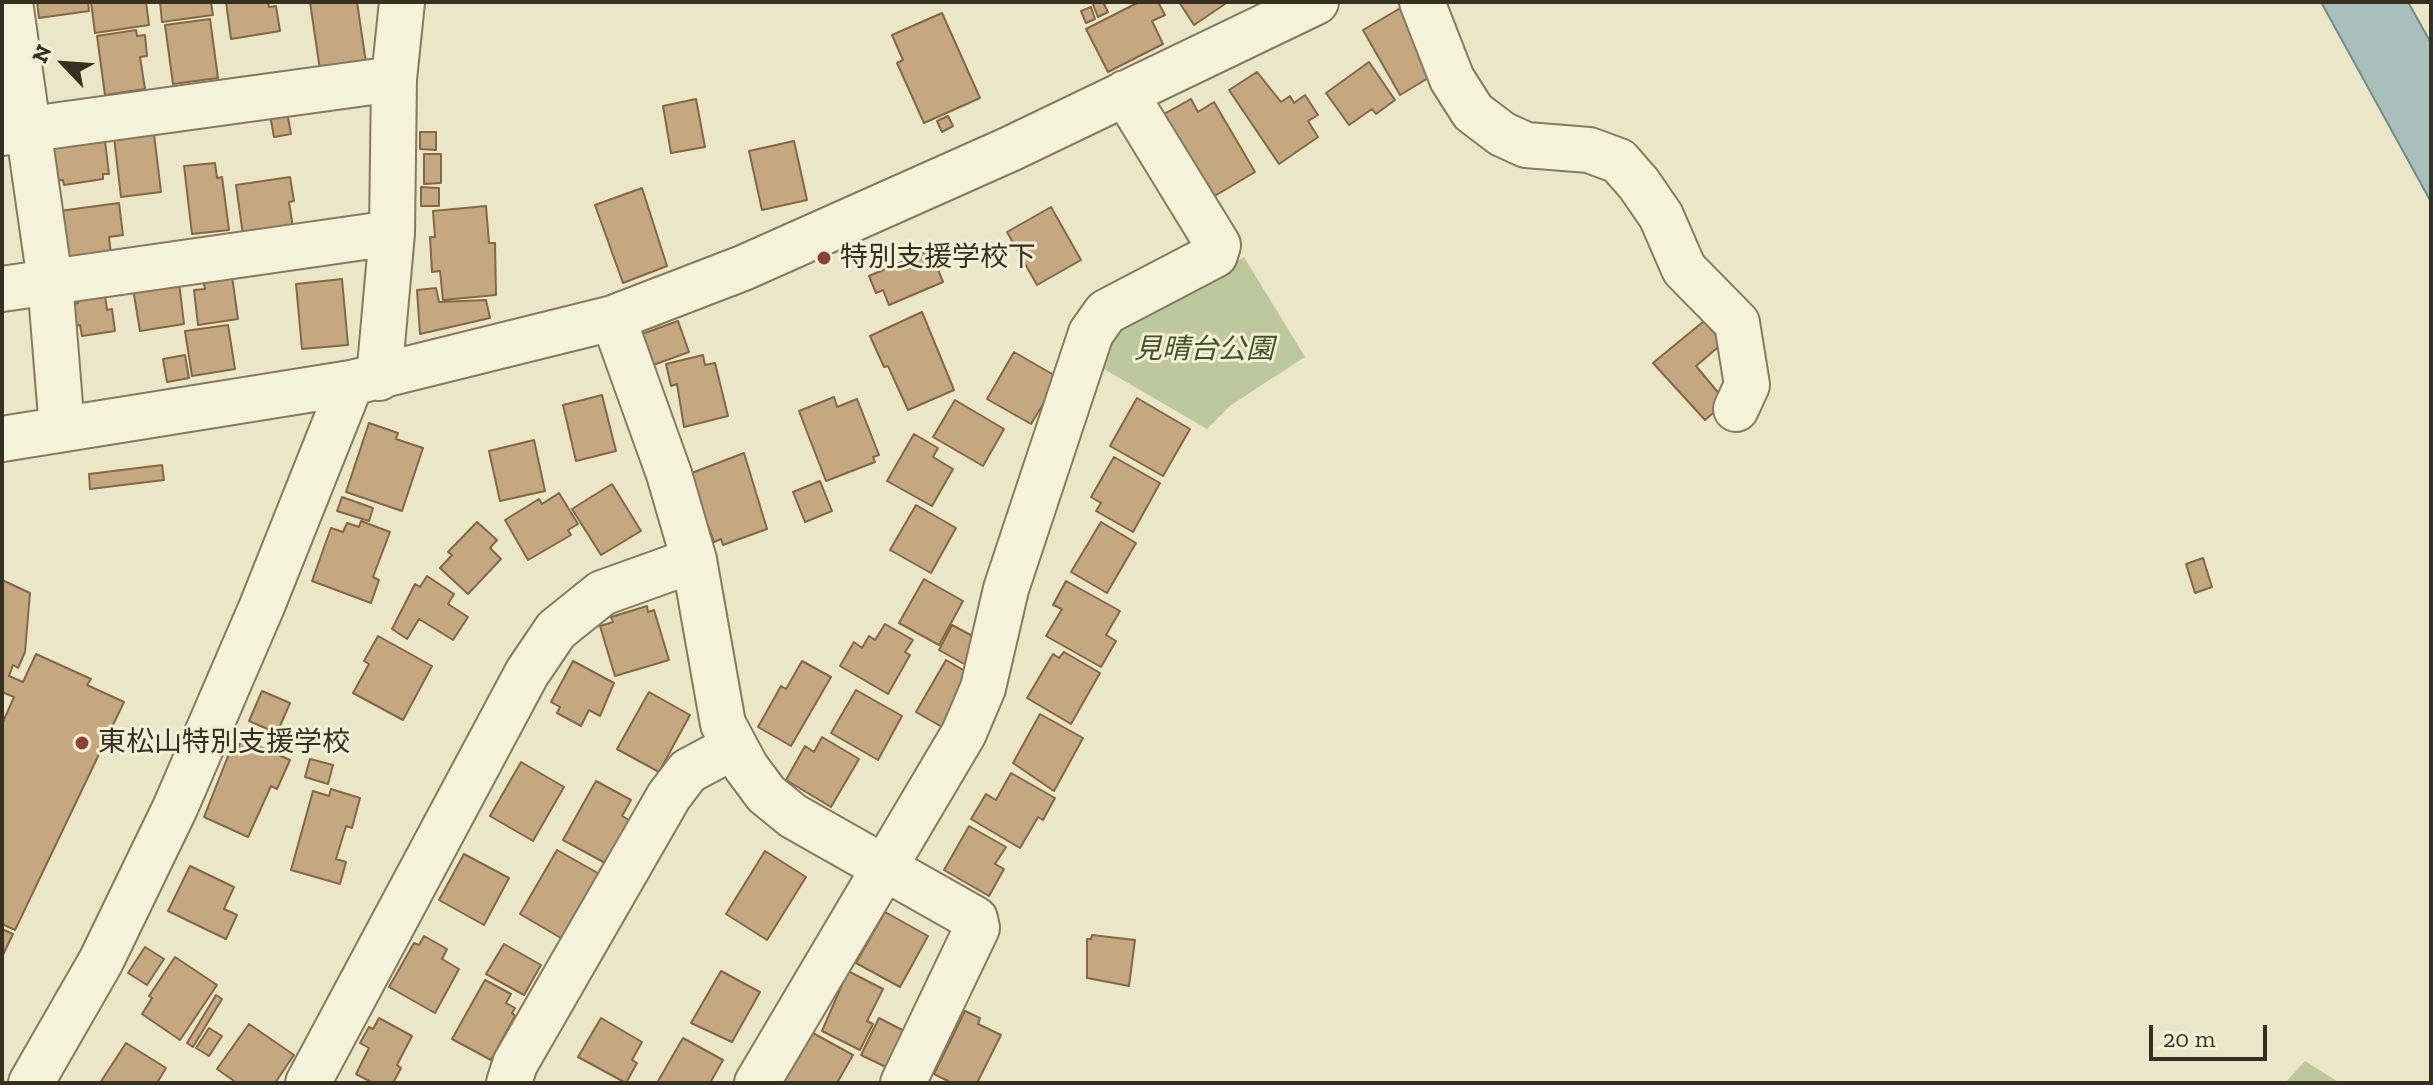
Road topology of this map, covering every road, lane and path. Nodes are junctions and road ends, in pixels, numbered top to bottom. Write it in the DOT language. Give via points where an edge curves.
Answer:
graph roads {
  1 [pos="10,2"];
  2 [pos="402,2"];
  3 [pos="1316,2"];
  4 [pos="1422,2"];
  5 [pos="394,79"];
  6 [pos="1125,93"];
  7 [pos="15,131"];
  8 [pos="392,233"];
  9 [pos="50,281"];
  10 [pos="2,289"];
  11 [pos="613,318"];
  12 [pos="365,380"];
  13 [pos="1736,409"];
  14 [pos="62,429"];
  15 [pos="2,439"];
  16 [pos="694,560"];
  17 [pos="735,746"];
  18 [pos="885,868"];
  19 [pos="31,1083"];
  20 [pos="308,1083"];
  21 [pos="509,1083"];
  22 [pos="757,1083"];
  23 [pos="903,1083"];
  1 -- 7 [label="street"];
  2 -- 5 [label="street"];
  3 -- 6 [label="street"];
  4 -- 13 [label="street" via="1452,79 1473,112 1526,145 1589,150 1619,161 1639,184 1661,216 1684,269 1737,323 1747,385"];
  5 -- 7 [label="street"];
  5 -- 8 [label="street"];
  6 -- 11 [label="street" via="743,268"];
  6 -- 18 [label="street" via="1218,245 1215,255 1106,312 1091,333 1006,589 983,688 964,733"];
  7 -- 9 [label="street"];
  8 -- 9 [label="street"];
  8 -- 12 [label="street"];
  9 -- 10 [label="street"];
  9 -- 14 [label="street"];
  11 -- 12 [label="street"];
  11 -- 16 [label="street"];
  12 -- 14 [label="street"];
  12 -- 19 [label="street" via="175,808 101,961"];
  14 -- 15 [label="street"];
  16 -- 17 [label="street" via="723,724"];
  16 -- 20 [label="street" via="602,593 556,630 527,673"];
  17 -- 18 [label="street" via="766,794 793,816"];
  17 -- 21 [label="street" via="688,771 669,796 515,1064"];
  18 -- 22 [label="street"];
  18 -- 23 [label="street" via="975,919 977,928"];
}
